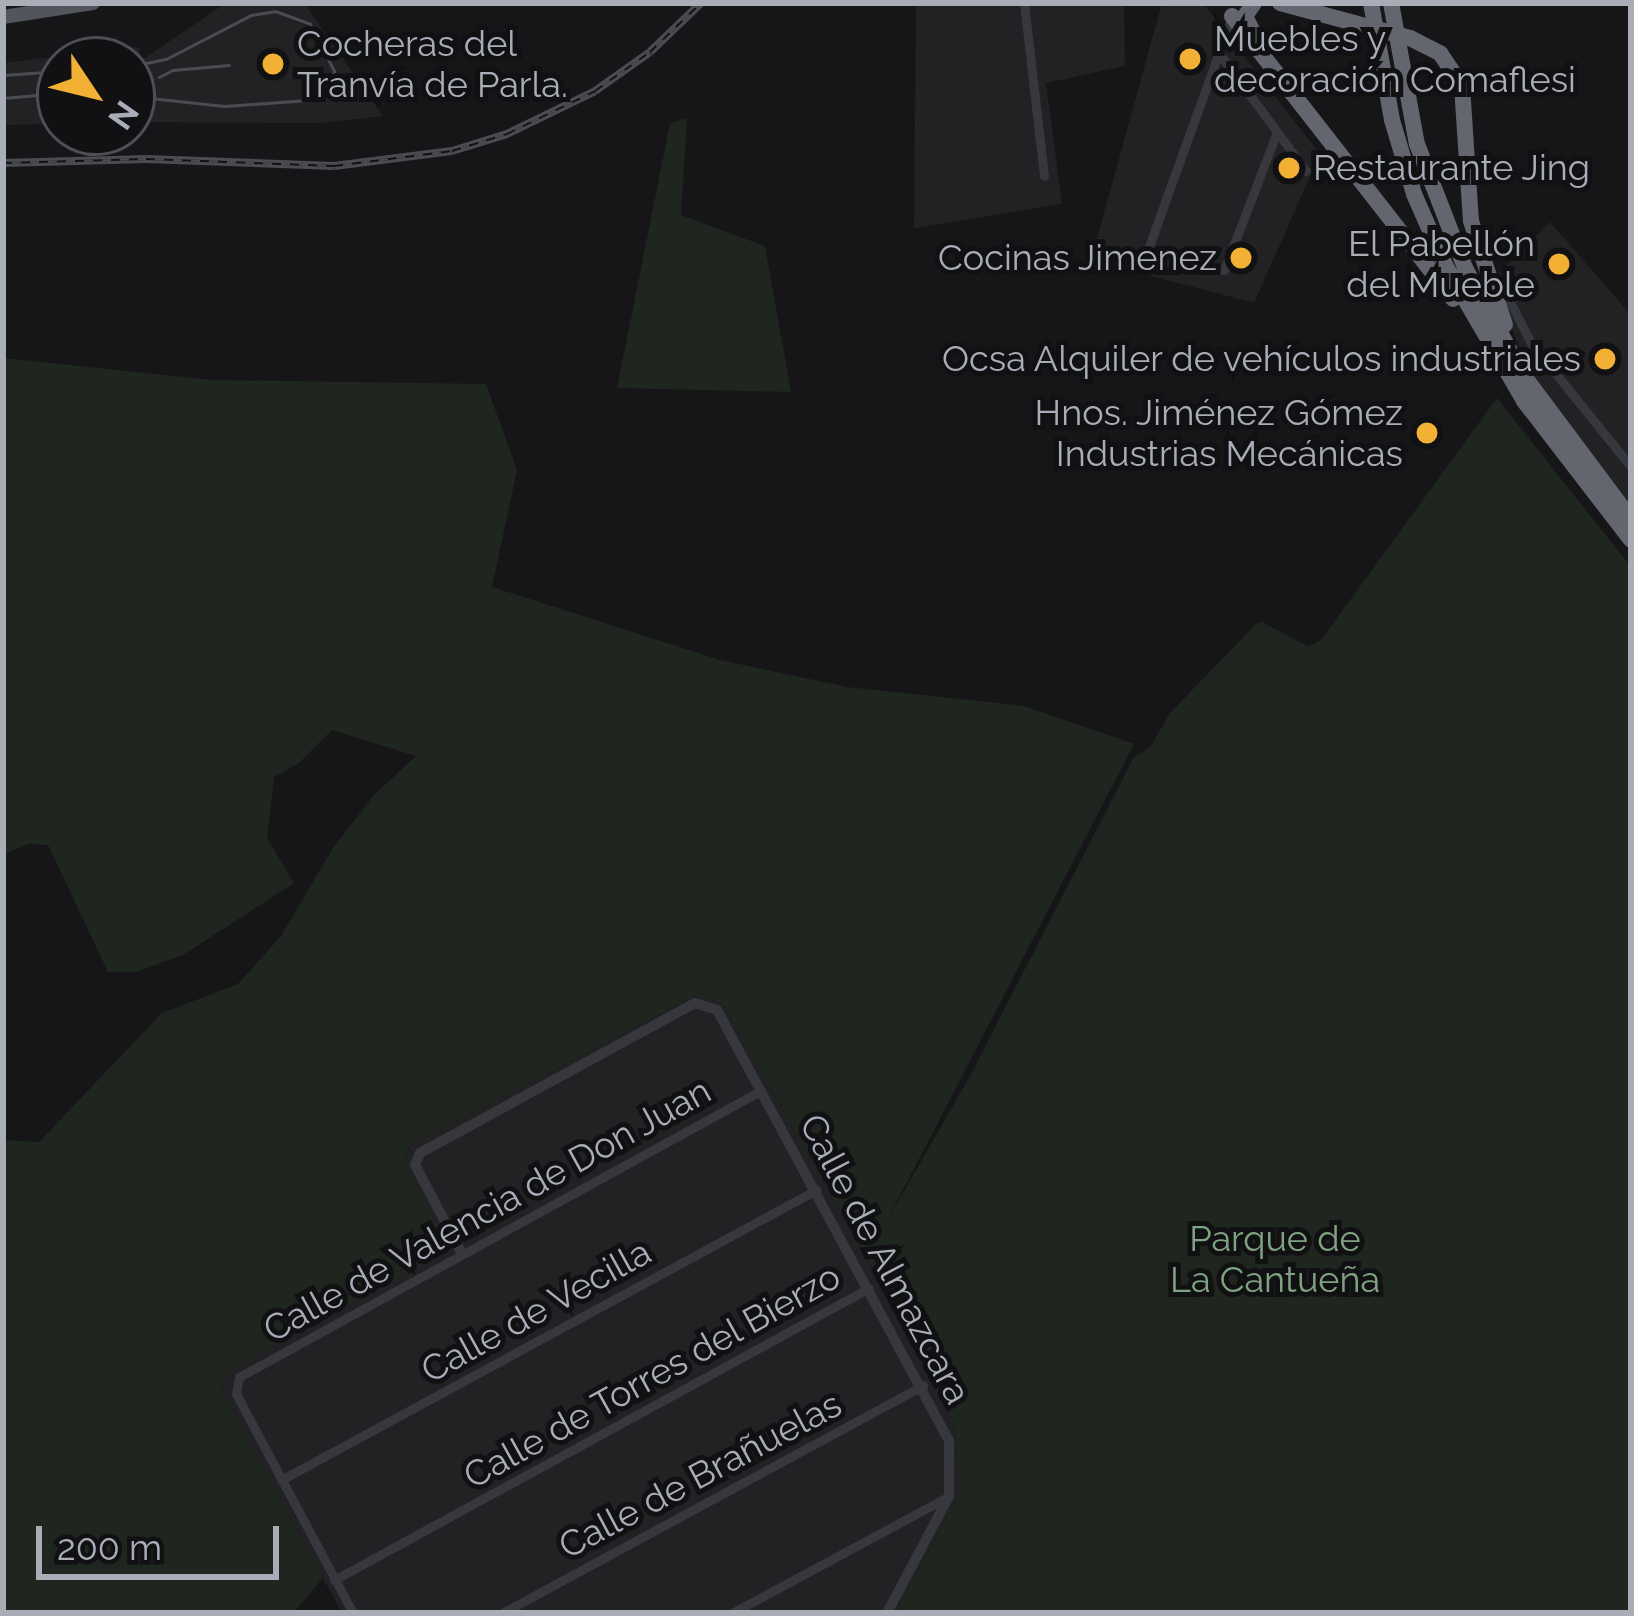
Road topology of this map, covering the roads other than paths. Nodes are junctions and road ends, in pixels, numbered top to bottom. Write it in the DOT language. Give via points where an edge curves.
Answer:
graph roads {
  1 [pos="93,3"];
  2 [pos="1024,3"];
  3 [pos="1254,3"];
  4 [pos="1280,3"];
  5 [pos="1371,3"];
  6 [pos="1391,3"];
  7 [pos="1227,9"];
  8 [pos="3,17"];
  9 [pos="1218,52"];
  10 [pos="1303,104"];
  11 [pos="1277,132"];
  12 [pos="1306,171"];
  13 [pos="1044,176"];
  14 [pos="1506,294"];
  15 [pos="1531,344"];
  16 [pos="1523,369"];
  17 [pos="1524,401"];
  18 [pos="1631,467"];
  19 [pos="1631,519"];
  20 [pos="1631,540"];
  21 [pos="760,1091"];
  22 [pos="816,1190"];
  23 [pos="462,1254"];
  24 [pos="869,1288"];
  25 [pos="922,1385"];
  26 [pos="281,1480"];
  27 [pos="949,1496"];
  28 [pos="910,1516"];
  29 [pos="932,1529"];
  30 [pos="334,1580"];
  31 [pos="756,1600"];
  32 [pos="352,1613"];
  33 [pos="502,1613"];
  34 [pos="732,1613"];
  35 [pos="763,1613"];
  36 [pos="887,1613"];
  1 -- 8 [label="main road"];
  2 -- 13 [label="street"];
  3 -- 10 [label="highway" via="1247,25"];
  4 -- 16 [label="highway, bridge" via="1440,52 1462,86 1471,220 1483,267"];
  5 -- 17 [label="highway" via="1414,194"];
  6 -- 16 [label="highway" via="1432,191"];
  7 -- 9 [label="street"];
  7 -- 10 [label="highway"];
  9 -- 11 [label="street"];
  9 -- 11 [label="street" via="1145,258 1224,270"];
  10 -- 17 [label="highway"];
  11 -- 12 [label="street"];
  14 -- 15 [label="street"];
  15 -- 16 [label="street"];
  15 -- 18 [label="street"];
  16 -- 19 [label="highway"];
  17 -- 20 [label="highway"];
  21 -- 22 [label="street, Calle de Almazcara"];
  21 -- 23 [label="street, Calle de Valencia de Don Juan"];
  21 -- 23 [label="street, Calle de Almazcara" via="711,1005 694,1003 420,1153 416,1165"];
  22 -- 24 [label="street, Calle de Almazcara"];
  22 -- 26 [label="street, Calle de Vecilla"];
  23 -- 26 [label="street, Calle de Valencia de Don Juan" via="239,1377 236,1394"];
  24 -- 25 [label="street, Calle de Almazcara"];
  24 -- 30 [label="street, Calle de Torres del Bierzo"];
  25 -- 27 [label="street, Calle de Almazcara" via="949,1441"];
  25 -- 33 [label="street, Calle de Brañuelas"];
  26 -- 30 [label="street"];
  27 -- 28 [label="street"];
  27 -- 29 [label="street, Calle de Almazcara"];
  28 -- 29 [label="street"];
  28 -- 31 [label="street"];
  29 -- 36 [label="street, Calle de Almazcara"];
  30 -- 32 [label="street"];
  31 -- 34 [label="street"];
  31 -- 35 [label="street"];
}
